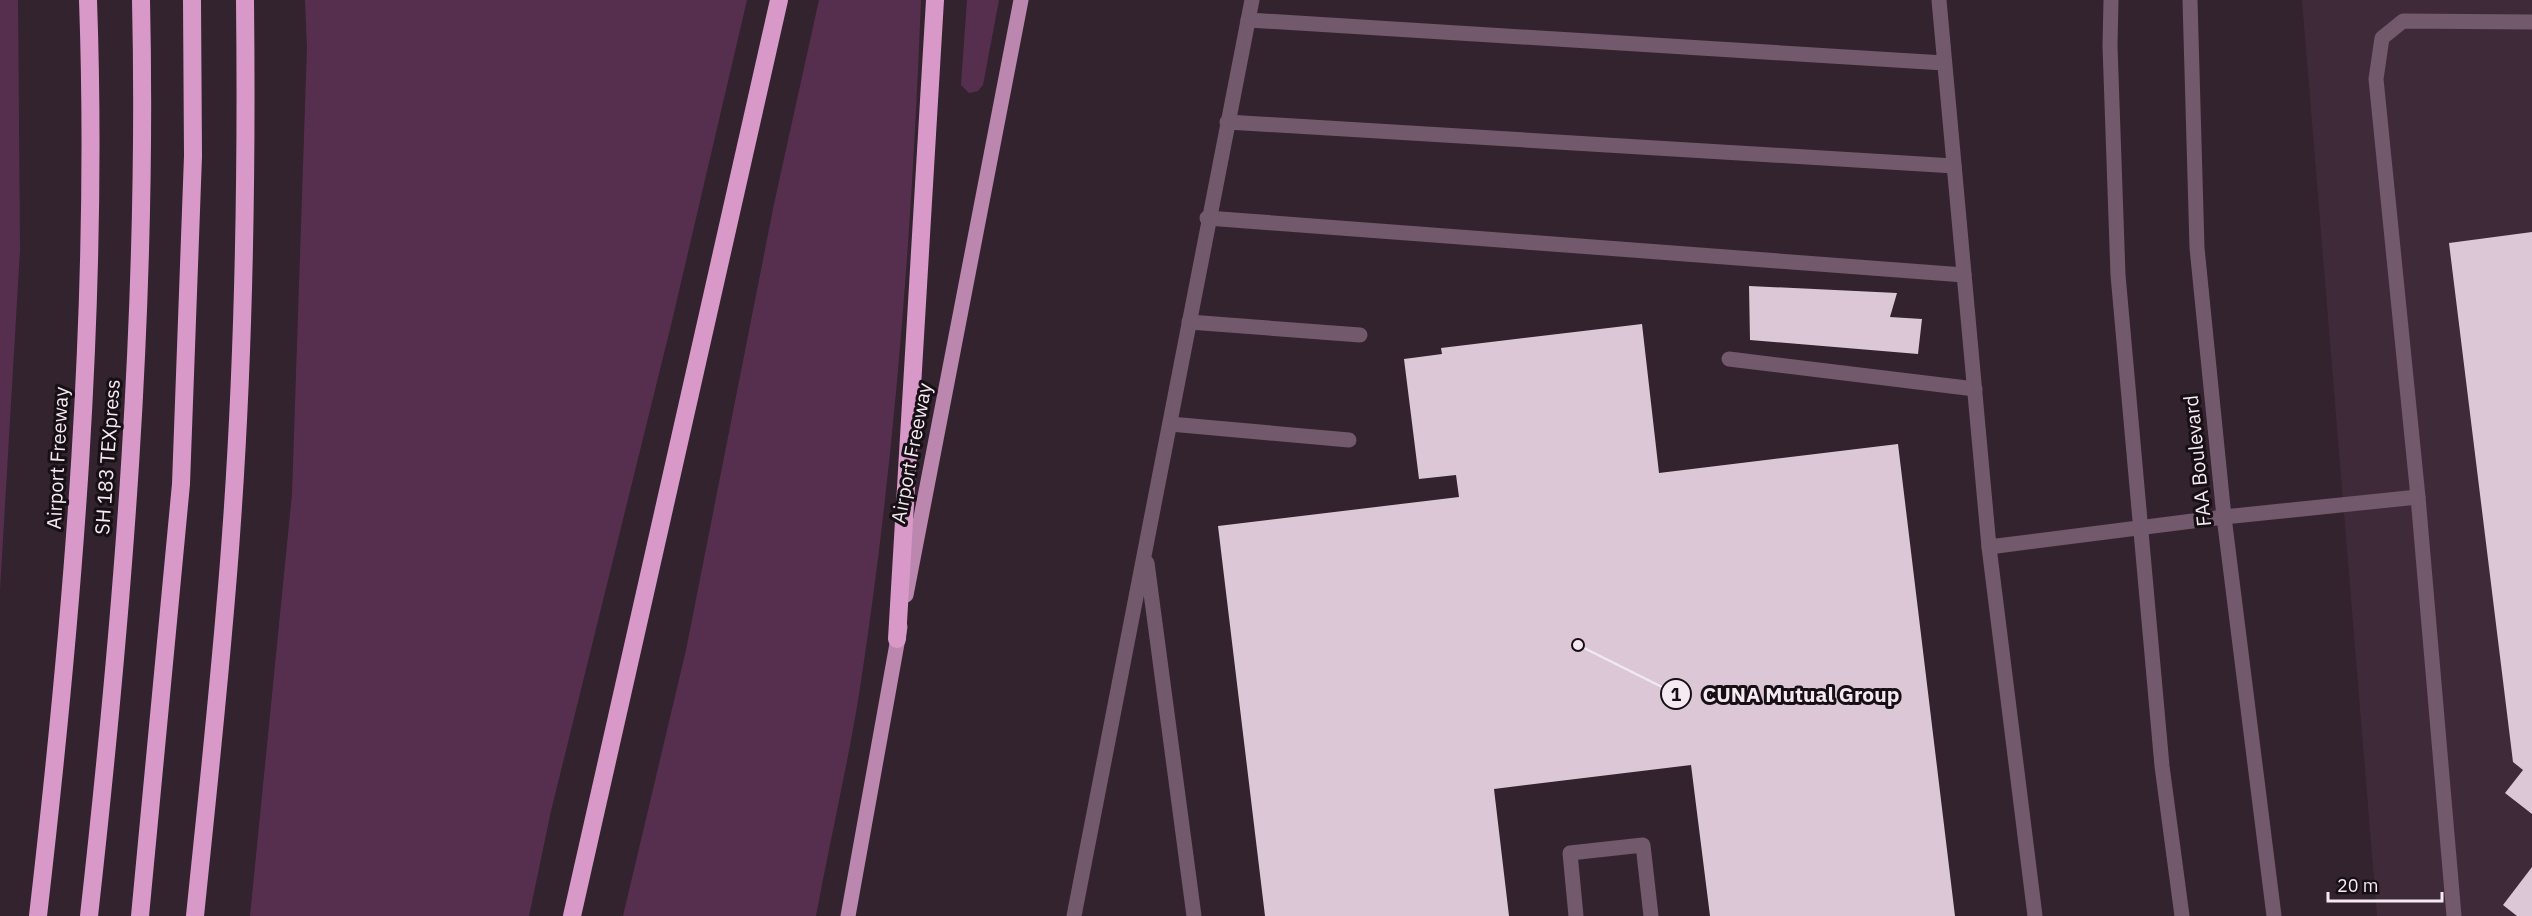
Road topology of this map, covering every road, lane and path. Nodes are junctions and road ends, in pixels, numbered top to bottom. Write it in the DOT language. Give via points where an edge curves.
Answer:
graph roads {
  1 [pos="88,0"];
  2 [pos="141,0"];
  3 [pos="192,0"];
  4 [pos="245,0"];
  5 [pos="779,0"];
  6 [pos="935,0"];
  7 [pos="1022,0"];
  8 [pos="1252,0"];
  9 [pos="1939,0"];
  10 [pos="2111,0"];
  11 [pos="2190,0"];
  12 [pos="1248,20"];
  13 [pos="2532,22"];
  14 [pos="1944,63"];
  15 [pos="1227,122"];
  16 [pos="1954,166"];
  17 [pos="1207,218"];
  18 [pos="1964,275"];
  19 [pos="1190,322"];
  20 [pos="1360,335"];
  21 [pos="1729,358"];
  22 [pos="1975,389"];
  23 [pos="1170,424"];
  24 [pos="1349,440"];
  25 [pos="2418,497"];
  26 [pos="2224,517"];
  27 [pos="2141,529"];
  28 [pos="1989,547"];
  29 [pos="1145,549"];
  30 [pos="897,639"];
  31 [pos="38,916"];
  32 [pos="89,916"];
  33 [pos="140,916"];
  34 [pos="195,916"];
  35 [pos="572,916"];
  36 [pos="848,916"];
  37 [pos="1074,916"];
  38 [pos="1194,916"];
  39 [pos="1576,916"];
  40 [pos="1651,916"];
  41 [pos="2035,916"];
  42 [pos="2182,916"];
  43 [pos="2274,916"];
  44 [pos="2454,916"];
  1 -- 31 [label="highway, Airport Freeway" via="87,258 76,531 63,698"];
  2 -- 32 [label="highway, SH 183 TEXpress" via="141,251 133,417"];
  3 -- 33 [label="highway" via="193,156 181,484"];
  4 -- 34 [label="highway" via="244,232 232,511"];
  5 -- 35 [label="highway"];
  6 -- 30 [label="highway"];
  7 -- 30 [label="main road, Airport Freeway"];
  8 -- 12 [label="street"];
  9 -- 14 [label="street"];
  10 -- 27 [label="street" via="2118,275"];
  11 -- 26 [label="street, FAA Boulevard" via="2197,248"];
  12 -- 14 [label="street"];
  12 -- 15 [label="street"];
  13 -- 25 [label="street" via="2403,21 2382,38 2376,79"];
  14 -- 16 [label="street"];
  15 -- 16 [label="street"];
  15 -- 17 [label="street"];
  16 -- 18 [label="street"];
  17 -- 18 [label="street"];
  17 -- 19 [label="street"];
  18 -- 22 [label="street"];
  19 -- 20 [label="street"];
  19 -- 23 [label="street"];
  21 -- 22 [label="street"];
  22 -- 28 [label="street"];
  23 -- 24 [label="street"];
  23 -- 29 [label="street"];
  25 -- 26 [label="street"];
  25 -- 44 [label="street"];
  26 -- 27 [label="street"];
  26 -- 43 [label="street, FAA Boulevard"];
  27 -- 28 [label="street"];
  27 -- 42 [label="street" via="2162,766"];
  28 -- 41 [label="street"];
  29 -- 37 [label="street"];
  29 -- 38 [label="street"];
  30 -- 36 [label="main road, Airport Freeway"];
  39 -- 40 [label="street" via="1569,852 1643,844"];
}
